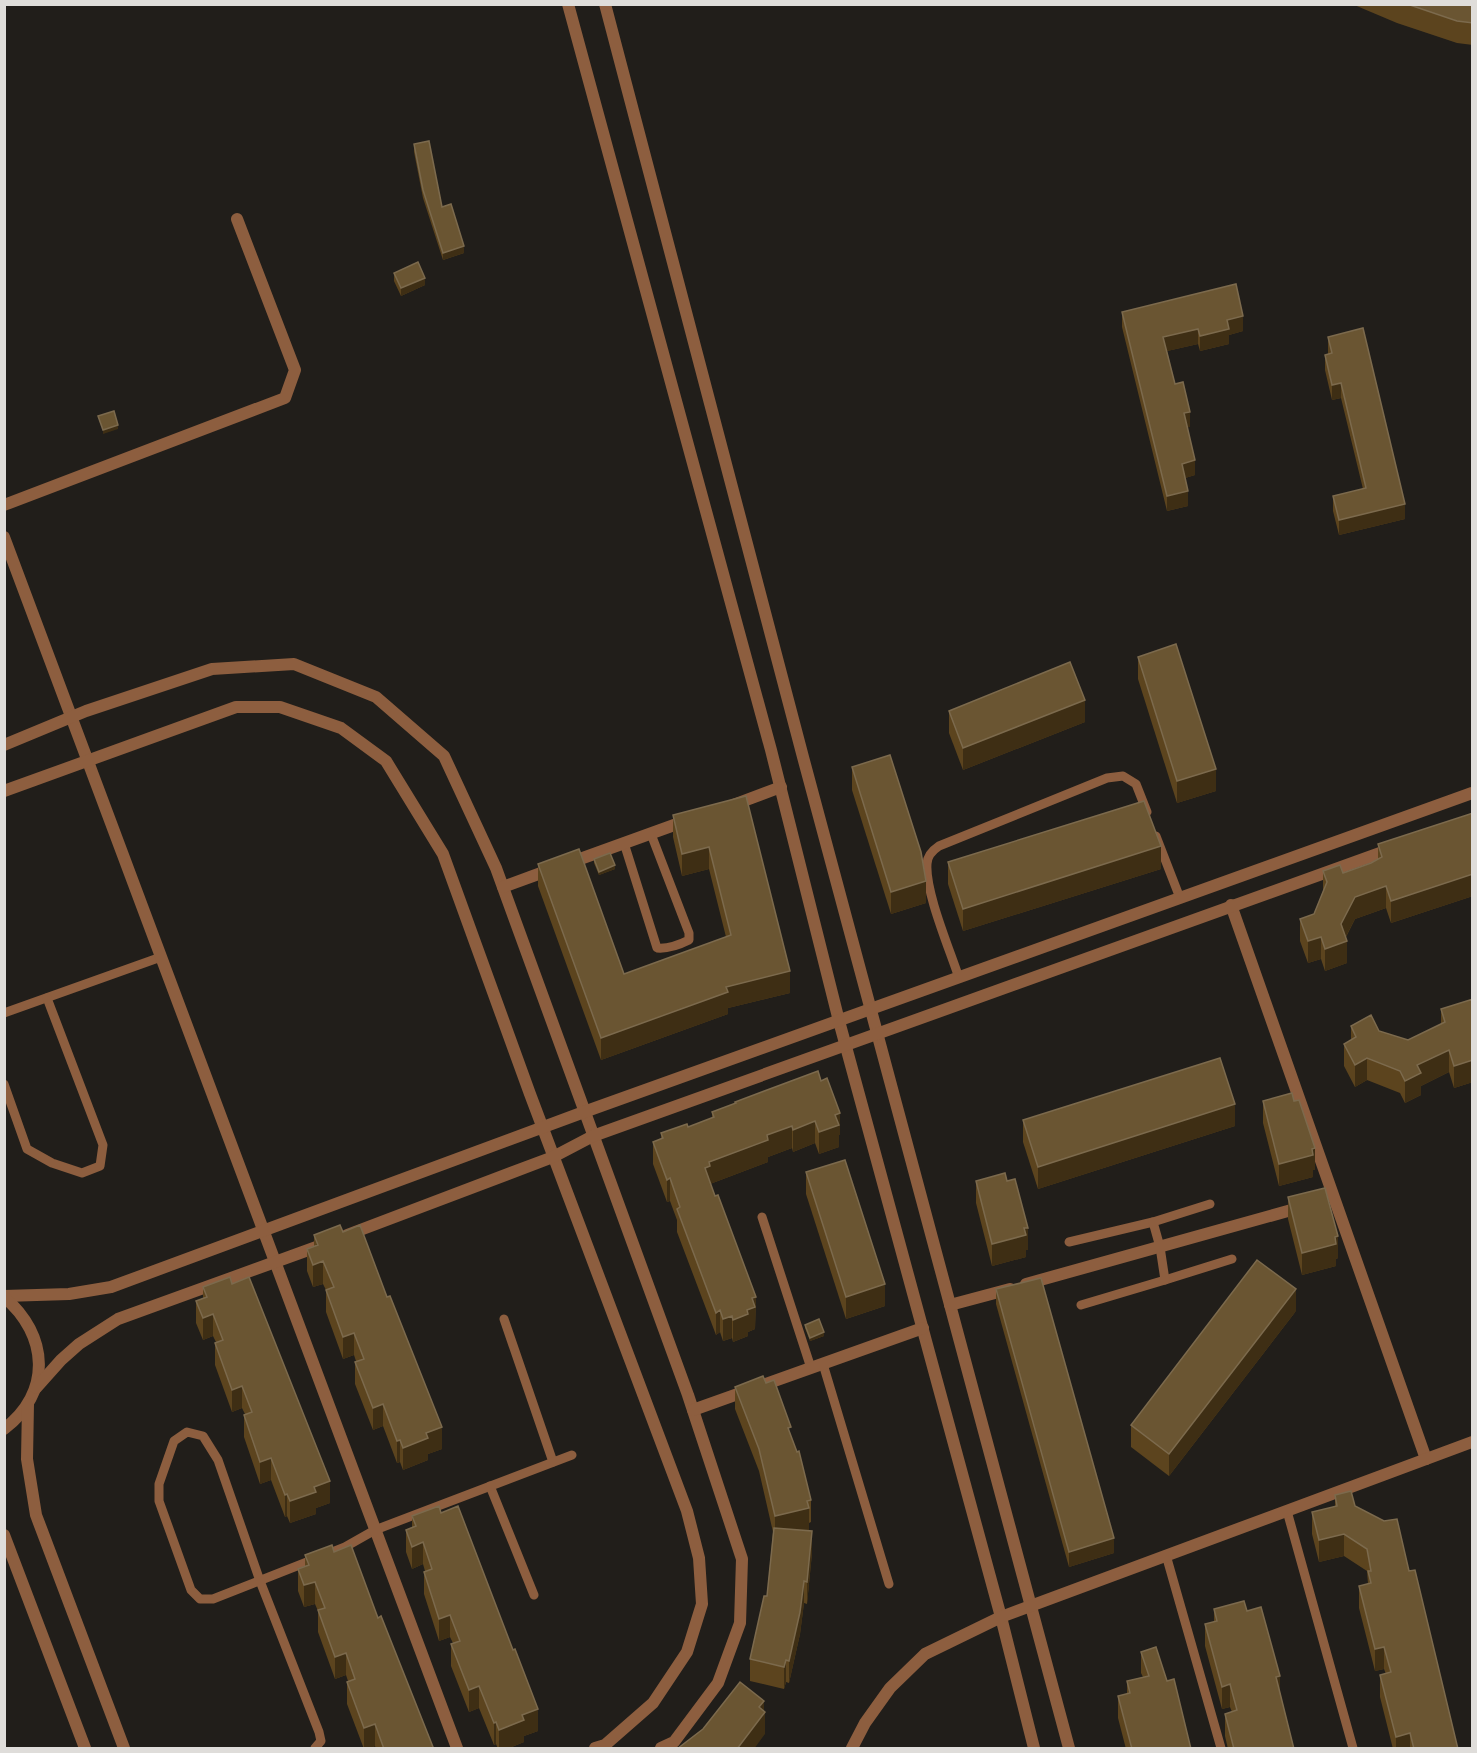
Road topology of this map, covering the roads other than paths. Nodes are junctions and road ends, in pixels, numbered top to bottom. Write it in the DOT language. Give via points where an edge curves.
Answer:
graph roads {
  1 [pos="568,4"];
  2 [pos="605,4"];
  3 [pos="237,219"];
  4 [pos="4,506"];
  5 [pos="4,537"];
  6 [pos="72,718"];
  7 [pos="4,745"];
  8 [pos="88,761"];
  9 [pos="781,787"];
  10 [pos="4,791"];
  11 [pos="1473,793"];
  12 [pos="1149,817"];
  13 [pos="1153,828"];
  14 [pos="651,834"];
  15 [pos="624,843"];
  16 [pos="1407,844"];
  17 [pos="503,886"];
  18 [pos="1180,898"];
  19 [pos="1231,905"];
  20 [pos="161,957"];
  21 [pos="959,978"];
  22 [pos="47,998"];
  23 [pos="870,1010"];
  24 [pos="4,1013"];
  25 [pos="839,1021"];
  26 [pos="877,1033"];
  27 [pos="846,1044"];
  28 [pos="4,1084"];
  29 [pos="584,1112"];
  30 [pos="543,1128"];
  31 [pos="593,1136"];
  32 [pos="554,1157"];
  33 [pos="1324,1201"];
  34 [pos="1210,1204"];
  35 [pos="762,1217"];
  36 [pos="1153,1222"];
  37 [pos="264,1231"];
  38 [pos="1069,1242"];
  39 [pos="1160,1247"];
  40 [pos="1232,1259"];
  41 [pos="275,1262"];
  42 [pos="1165,1280"];
  43 [pos="4,1297"];
  44 [pos="950,1305"];
  45 [pos="1081,1305"];
  46 [pos="504,1319"];
  47 [pos="923,1328"];
  48 [pos="817,1366"];
  49 [pos="36,1388"];
  50 [pos="28,1404"];
  51 [pos="693,1410"];
  52 [pos="4,1429"];
  53 [pos="1473,1442"];
  54 [pos="572,1455"];
  55 [pos="1426,1459"];
  56 [pos="553,1462"];
  57 [pos="490,1486"];
  58 [pos="1287,1511"];
  59 [pos="375,1530"];
  60 [pos="4,1534"];
  61 [pos="1166,1555"];
  62 [pos="260,1581"];
  63 [pos="889,1584"];
  64 [pos="534,1595"];
  65 [pos="1030,1606"];
  66 [pos="1001,1617"];
  67 [pos="85,1749"];
  68 [pos="124,1749"];
  69 [pos="315,1749"];
  70 [pos="457,1749"];
  71 [pos="596,1749"];
  72 [pos="661,1749"];
  73 [pos="852,1749"];
  74 [pos="1034,1749"];
  75 [pos="1069,1749"];
  76 [pos="1221,1749"];
  77 [pos="1353,1749"];
  1 -- 9 [label="street"];
  2 -- 23 [label="street"];
  3 -- 4 [label="street" via="296,370 285,398"];
  5 -- 6 [label="street"];
  6 -- 7 [label="street"];
  6 -- 8 [label="street"];
  6 -- 17 [label="street" via="212,669 294,664 376,697 444,756"];
  8 -- 10 [label="street"];
  8 -- 20 [label="street"];
  8 -- 30 [label="street" via="236,707 280,707 341,728 386,761 443,854"];
  9 -- 14 [label="street"];
  9 -- 25 [label="street"];
  11 -- 18 [label="street"];
  12 -- 21 [label="lane" via="1136,784 1123,776 1107,778 975,830 931,852 927,863 932,894"];
  13 -- 18 [label="lane"];
  14 -- 15 [label="street"];
  14 -- 15 [label="lane" via="689,933 689,940 681,944 657,948"];
  15 -- 17 [label="street"];
  16 -- 19 [label="street"];
  17 -- 29 [label="street"];
  18 -- 21 [label="street"];
  19 -- 26 [label="street"];
  19 -- 33 [label="street"];
  20 -- 22 [label="lane"];
  20 -- 37 [label="street"];
  21 -- 23 [label="street"];
  22 -- 24 [label="lane"];
  22 -- 28 [label="lane" via="103,1145 100,1166 82,1173 52,1164 27,1149"];
  23 -- 25 [label="street"];
  23 -- 26 [label="street"];
  25 -- 27 [label="street"];
  25 -- 29 [label="street"];
  26 -- 27 [label="street"];
  26 -- 44 [label="street"];
  27 -- 31 [label="street"];
  27 -- 47 [label="street"];
  29 -- 30 [label="street"];
  29 -- 31 [label="street"];
  30 -- 32 [label="street"];
  30 -- 37 [label="street"];
  31 -- 32 [label="street"];
  31 -- 51 [label="street"];
  32 -- 41 [label="street"];
  32 -- 71 [label="street" via="687,1511 699,1558 702,1604 687,1652 653,1703"];
  33 -- 39 [label="street"];
  33 -- 55 [label="street"];
  34 -- 36 [label="lane"];
  35 -- 48 [label="lane"];
  36 -- 38 [label="lane"];
  36 -- 39 [label="lane"];
  37 -- 41 [label="street"];
  37 -- 43 [label="street" via="111,1287 69,1294"];
  39 -- 42 [label="lane"];
  39 -- 44 [label="street"];
  40 -- 42 [label="lane"];
  41 -- 49 [label="street" via="118,1319 79,1344"];
  41 -- 59 [label="street"];
  42 -- 45 [label="lane"];
  43 -- 49 [label="street" via="30,1326 37,1346"];
  44 -- 65 [label="street"];
  46 -- 56 [label="lane"];
  47 -- 48 [label="street"];
  47 -- 66 [label="street"];
  48 -- 51 [label="street"];
  48 -- 63 [label="lane"];
  49 -- 50 [label="street"];
  50 -- 52 [label="street"];
  50 -- 68 [label="street" via="27,1460 36,1515"];
  51 -- 72 [label="street" via="742,1559 740,1623 718,1683 674,1742"];
  53 -- 55 [label="street"];
  54 -- 56 [label="lane"];
  55 -- 58 [label="street"];
  56 -- 57 [label="lane"];
  57 -- 59 [label="lane"];
  57 -- 64 [label="lane"];
  58 -- 61 [label="street"];
  58 -- 77 [label="lane"];
  59 -- 62 [label="lane" via="345,1547"];
  59 -- 70 [label="street"];
  60 -- 67 [label="street"];
  61 -- 65 [label="street"];
  61 -- 76 [label="lane"];
  62 -- 62 [label="lane" via="218,1460 203,1436 187,1432 174,1441 159,1484 159,1501 191,1590 200,1599 213,1599"];
  62 -- 69 [label="lane" via="319,1732 321,1741"];
  65 -- 66 [label="street"];
  65 -- 75 [label="street"];
  66 -- 73 [label="street" via="925,1654 890,1688"];
  66 -- 74 [label="street"];
}
